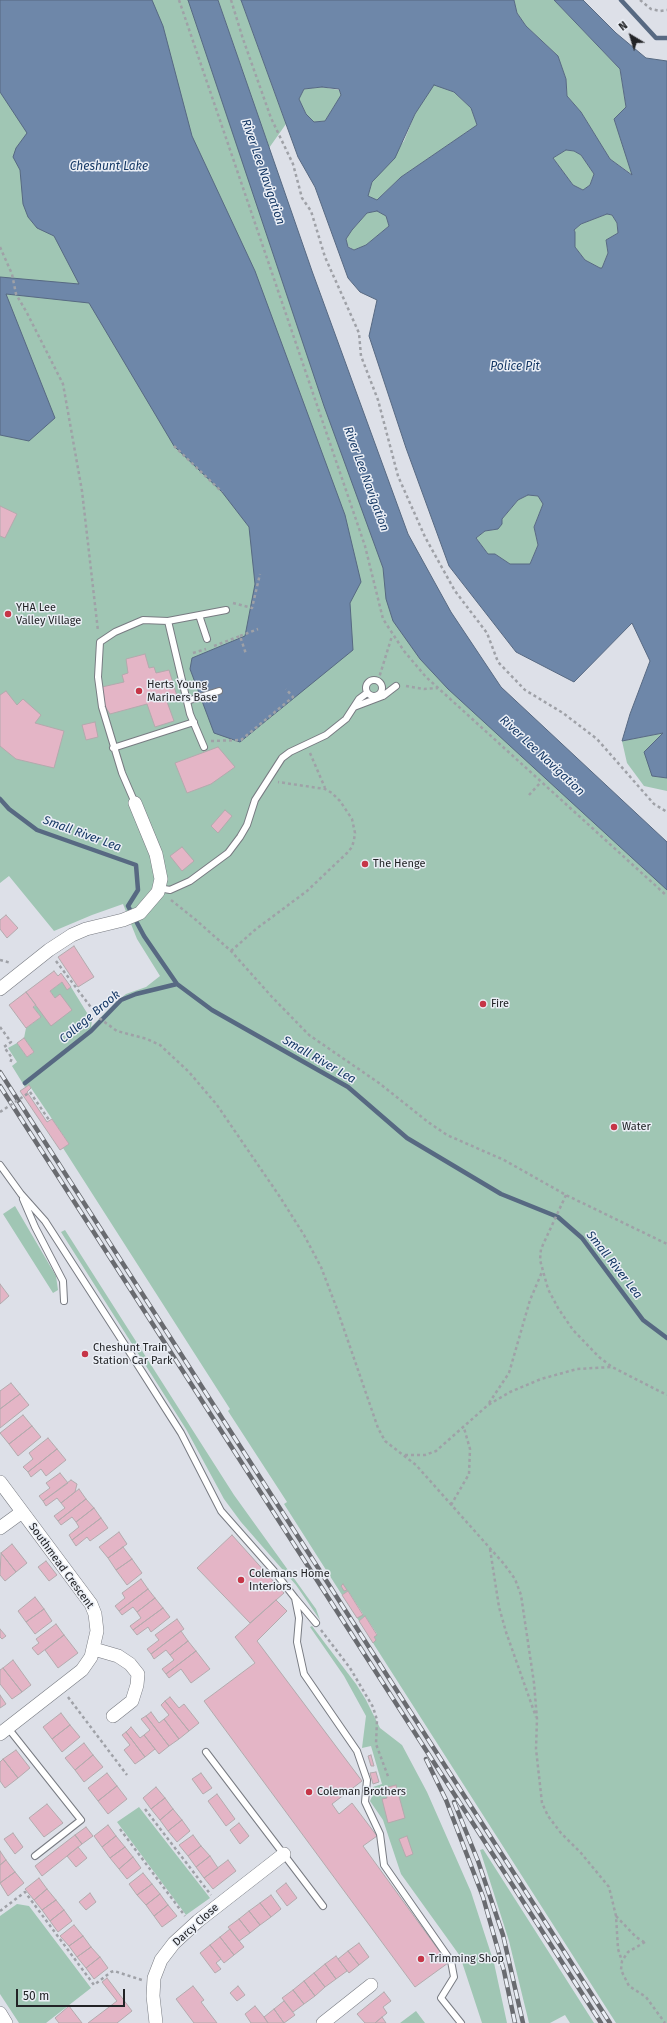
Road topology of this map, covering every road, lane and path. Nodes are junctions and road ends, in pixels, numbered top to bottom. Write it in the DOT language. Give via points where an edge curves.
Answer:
graph roads {
  1 [pos="179,0"];
  2 [pos="231,0"];
  3 [pos="640,0"];
  4 [pos="667,10"];
  5 [pos="0,247"];
  6 [pos="174,446"];
  7 [pos="222,492"];
  8 [pos="260,574"];
  9 [pos="226,610"];
  10 [pos="199,615"];
  11 [pos="168,621"];
  12 [pos="258,629"];
  13 [pos="392,635"];
  14 [pos="240,636"];
  15 [pos="207,639"];
  16 [pos="100,642"];
  17 [pos="193,653"];
  18 [pos="246,654"];
  19 [pos="378,681"];
  20 [pos="396,686"];
  21 [pos="439,688"];
  22 [pos="286,689"];
  23 [pos="219,691"];
  24 [pos="367,693"];
  25 [pos="187,701"];
  26 [pos="354,707"];
  27 [pos="194,722"];
  28 [pos="201,741"];
  29 [pos="306,744"];
  30 [pos="204,747"];
  31 [pos="113,748"];
  32 [pos="267,780"];
  33 [pos="541,782"];
  34 [pos="325,789"];
  35 [pos="529,795"];
  36 [pos="135,803"];
  37 [pos="667,812"];
  38 [pos="159,890"];
  39 [pos="667,896"];
  40 [pos="49,950"];
  41 [pos="231,951"];
  42 [pos="0,989"];
  43 [pos="0,1027"];
  44 [pos="10,1063"];
  45 [pos="0,1112"];
  46 [pos="49,1120"];
  47 [pos="0,1165"];
  48 [pos="21,1194"];
  49 [pos="566,1195"];
  50 [pos="667,1244"];
  51 [pos="542,1272"];
  52 [pos="64,1301"];
  53 [pos="612,1367"];
  54 [pos="667,1395"];
  55 [pos="488,1405"];
  56 [pos="464,1428"];
  57 [pos="405,1455"];
  58 [pos="0,1482"];
  59 [pos="451,1505"];
  60 [pos="22,1512"];
  61 [pos="0,1528"];
  62 [pos="490,1548"];
  63 [pos="295,1598"];
  64 [pos="316,1623"];
  65 [pos="94,1649"];
  66 [pos="61,1687"];
  67 [pos="112,1716"];
  68 [pos="537,1719"];
  69 [pos="4,1731"];
  70 [pos="206,1752"];
  71 [pos="127,1775"];
  72 [pos="389,1779"];
  73 [pos="145,1809"];
  74 [pos="120,1829"];
  75 [pos="284,1854"];
  76 [pos="35,1856"];
  77 [pos="218,1905"];
  78 [pos="323,1906"];
  79 [pos="0,1911"];
  80 [pos="616,1916"];
  81 [pos="192,1926"];
  82 [pos="622,1961"];
  83 [pos="154,1983"];
  84 [pos="371,1985"];
  85 [pos="0,2013"];
  86 [pos="330,2021"];
  87 [pos="6,2023"];
  88 [pos="156,2023"];
  89 [pos="461,2023"];
  90 [pos="665,2023"];
  1 -- 13 [label="path" via="365,546 383,619"];
  2 -- 37 [label="path" via="242,39 271,118 293,164 302,198 311,211 325,257 359,333 361,356 378,400 398,476 429,544 455,591 487,633 498,662 526,690 563,713 597,739 654,804"];
  3 -- 4 [label="path" via="660,12"];
  5 -- 16 [label="path" via="12,274 16,294 63,384 82,492"];
  6 -- 7 [label="path"];
  8 -- 9 [label="path" via="252,608 228,602"];
  9 -- 10 [label="lane"];
  10 -- 11 [label="lane"];
  10 -- 15 [label="lane"];
  11 -- 16 [label="lane" via="143,620 115,632"];
  11 -- 25 [label="lane"];
  12 -- 14 [label="path"];
  13 -- 19 [label="path"];
  13 -- 21 [label="path" via="414,663"];
  14 -- 17 [label="path"];
  14 -- 18 [label="path"];
  16 -- 31 [label="lane" via="98,677 102,707"];
  19 -- 24 [label="lane" via="373,680 367,684"];
  19 -- 24 [label="lane" via="382,687 380,694 376,697"];
  20 -- 21 [label="path"];
  20 -- 26 [label="lane" via="383,696"];
  21 -- 33 [label="path"];
  22 -- 28 [label="path" via="293,697 241,740"];
  23 -- 25 [label="lane"];
  24 -- 26 [label="lane"];
  25 -- 27 [label="lane"];
  26 -- 29 [label="lane" via="341,723 326,735"];
  27 -- 28 [label="lane"];
  27 -- 31 [label="lane"];
  28 -- 30 [label="lane"];
  29 -- 32 [label="lane" via="282,758"];
  29 -- 34 [label="path"];
  31 -- 36 [label="lane"];
  32 -- 34 [label="path"];
  32 -- 38 [label="lane" via="255,800 247,825 228,853 190,881 170,890"];
  33 -- 35 [label="path"];
  33 -- 39 [label="path"];
  34 -- 41 [label="path" via="340,801 352,819 355,833 352,847 307,891"];
  36 -- 38 [label="street" via="156,854 161,878"];
  38 -- 40 [label="street" via="140,913 86,929"];
  38 -- 41 [label="path"];
  40 -- 42 [label="street"];
  40 -- 57 [label="path" via="99,1018 117,1031 147,1039 171,1054 217,1105 240,1137 304,1234 321,1268 340,1317 378,1428 389,1444"];
  41 -- 49 [label="path" via="309,1034 428,1122 447,1135 504,1160"];
  43 -- 44 [label="path" via="11,1042 4,1047 12,1058"];
  45 -- 46 [label="path, bridge" via="30,1092"];
  47 -- 48 [label="lane"];
  48 -- 52 [label="lane" via="63,1281"];
  48 -- 63 [label="lane" via="45,1221 181,1433 221,1511"];
  49 -- 50 [label="path"];
  49 -- 51 [label="path" via="541,1249"];
  51 -- 53 [label="path" via="558,1308 573,1330"];
  51 -- 55 [label="path" via="525,1315 508,1373"];
  53 -- 54 [label="path"];
  53 -- 55 [label="path" via="587,1367 560,1373 510,1392"];
  55 -- 56 [label="path"];
  56 -- 57 [label="path" via="436,1451 425,1455"];
  56 -- 59 [label="path" via="470,1449 469,1474"];
  57 -- 59 [label="path" via="416,1464"];
  58 -- 60 [label="street, Southmead Crescent"];
  59 -- 62 [label="path"];
  60 -- 61 [label="street"];
  60 -- 65 [label="street, Southmead Crescent" via="90,1604 97,1622"];
  62 -- 68 [label="path" via="499,1607"];
  62 -- 68 [label="path" via="515,1579 521,1595"];
  63 -- 64 [label="lane"];
  63 -- 89 [label="lane" via="299,1618 297,1642 304,1674 357,1751 367,1780 365,1802 380,1834 384,1865 451,1961 454,1977 441,1998"];
  64 -- 72 [label="path" via="350,1668 373,1707 377,1720 376,1744"];
  65 -- 66 [label="street, Southmead Crescent" via="82,1670"];
  65 -- 67 [label="street" via="118,1656 130,1664 138,1674 132,1701"];
  66 -- 69 [label="street, Southmead Crescent"];
  66 -- 71 [label="path"];
  68 -- 80 [label="path" via="536,1749 542,1803 561,1833 586,1858 609,1887"];
  69 -- 76 [label="lane" via="81,1820"];
  70 -- 75 [label="lane"];
  73 -- 77 [label="path"];
  74 -- 81 [label="path"];
  75 -- 77 [label="street, Darcy Close"];
  75 -- 78 [label="lane"];
  77 -- 81 [label="street, Darcy Close"];
  79 -- 83 [label="path" via="25,1892 94,1985 114,1971"];
  80 -- 82 [label="path" via="617,1944"];
  80 -- 82 [label="path" via="636,1937 645,1942 628,1952"];
  81 -- 83 [label="street, Darcy Close" via="174,1942 161,1960"];
  82 -- 90 [label="path" via="621,1970 629,1986 646,1997"];
  83 -- 88 [label="street, Darcy Close"];
  84 -- 86 [label="street"];
  85 -- 87 [label="street"];
}
